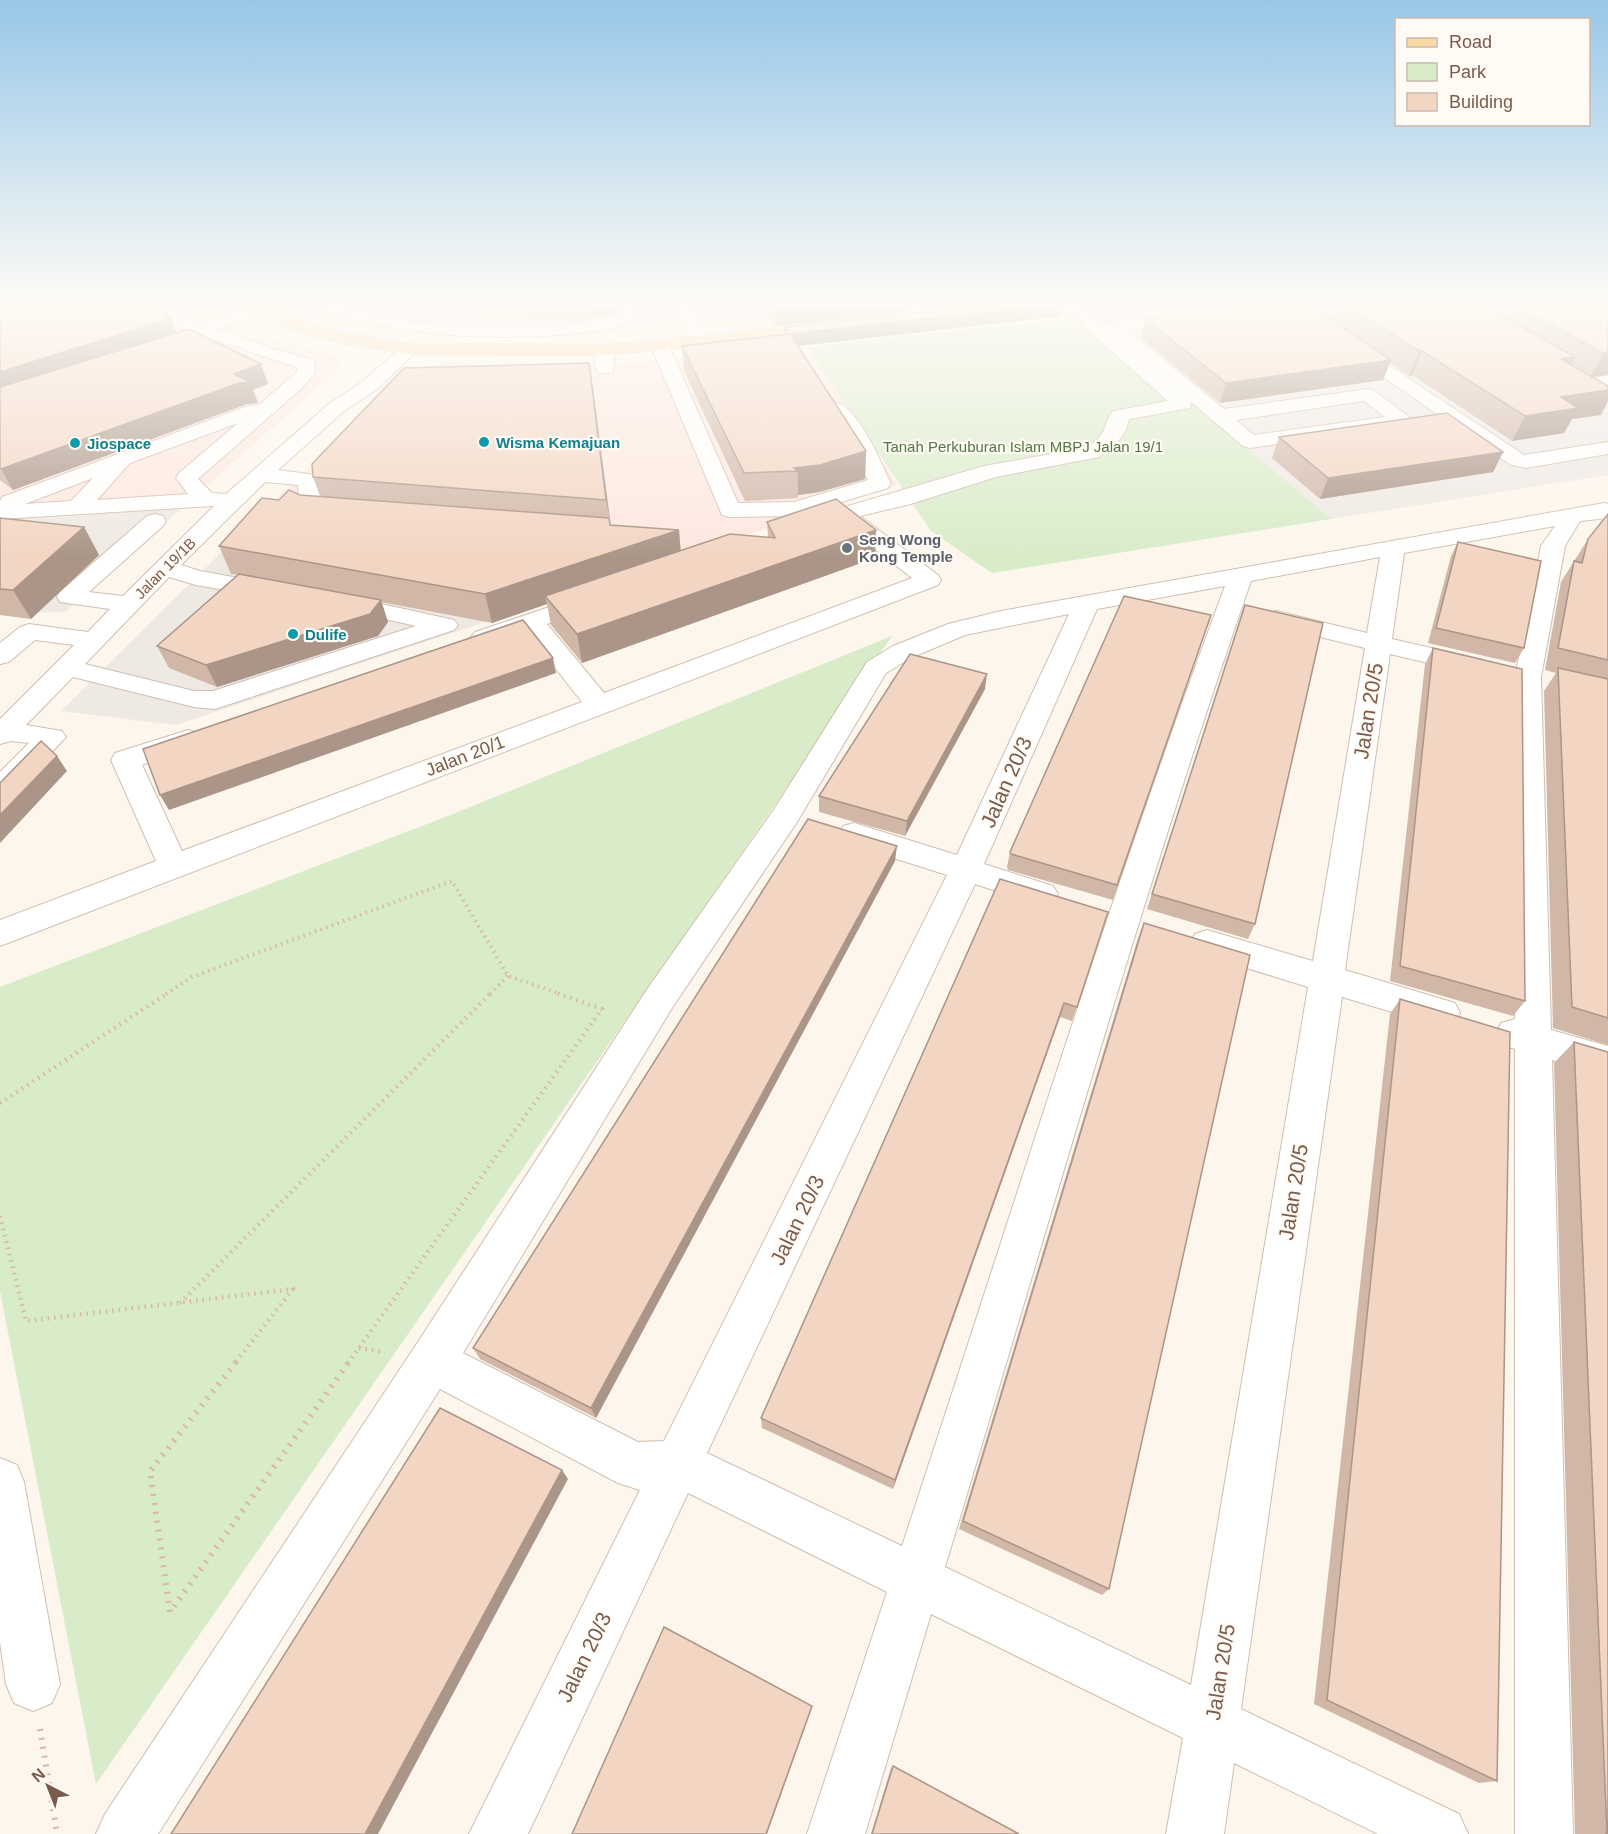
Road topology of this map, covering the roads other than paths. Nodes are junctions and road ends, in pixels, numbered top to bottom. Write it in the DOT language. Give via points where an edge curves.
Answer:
graph roads {
  1 [pos="289,389"];
  2 [pos="347,389"];
  3 [pos="365,389"];
  4 [pos="678,389"];
  5 [pos="1165,389"];
  6 [pos="1187,389"];
  7 [pos="1411,389"];
  8 [pos="1593,389"];
  9 [pos="1608,399"];
  10 [pos="273,403"];
  11 [pos="833,406"];
  12 [pos="337,407"];
  13 [pos="1220,416"];
  14 [pos="1608,448"];
  15 [pos="123,459"];
  16 [pos="260,475"];
  17 [pos="0,506"];
  18 [pos="78,507"];
  19 [pos="210,509"];
  20 [pos="0,512"];
  21 [pos="843,514"];
  22 [pos="1590,514"];
  23 [pos="356,517"];
  24 [pos="155,521"];
  25 [pos="40,525"];
  26 [pos="787,534"];
  27 [pos="1393,550"];
  28 [pos="165,568"];
  29 [pos="1236,592"];
  30 [pos="609,594"];
  31 [pos="1087,603"];
  32 [pos="129,604"];
  33 [pos="531,621"];
  34 [pos="0,628"];
  35 [pos="29,632"];
  36 [pos="94,640"];
  37 [pos="464,644"];
  38 [pos="1379,644"];
  39 [pos="0,656"];
  40 [pos="68,667"];
  41 [pos="1519,676"];
  42 [pos="599,705"];
  43 [pos="216,729"];
  44 [pos="2,733"];
  45 [pos="0,790"];
  46 [pos="812,822"];
  47 [pos="174,867"];
  48 [pos="965,871"];
  49 [pos="1125,918"];
  50 [pos="0,933"];
  51 [pos="1326,978"];
  52 [pos="1533,1040"];
  53 [pos="1608,1062"];
  54 [pos="432,1361"];
  55 [pos="679,1464"];
  56 [pos="0,1482"];
  57 [pos="918,1580"];
  58 [pos="33,1684"];
  59 [pos="1212,1724"];
  60 [pos="125,1834"];
  61 [pos="498,1834"];
  62 [pos="836,1834"];
  63 [pos="1195,1834"];
  64 [pos="1439,1834"];
  65 [pos="1544,1834"];
  1 -- 10 [label="street"];
  2 -- 12 [label="street, Jalan 19/1B"];
  3 -- 12 [label="street, Jalan 19/1B"];
  4 -- 11 [label="street" via="730,510 795,509 880,483 852,426"];
  5 -- 21 [label="street" via="1183,404 1120,415 1111,436 1092,453 992,471"];
  6 -- 13 [label="street"];
  7 -- 14 [label="street" via="1518,461"];
  8 -- 9 [label="street"];
  10 -- 15 [label="street"];
  10 -- 19 [label="street" via="187,478"];
  12 -- 16 [label="street, Jalan 19/1B"];
  13 -- 13 [label="street" via="1250,442 1403,420 1368,395"];
  15 -- 17 [label="street"];
  15 -- 18 [label="street"];
  16 -- 19 [label="street, Jalan 19/1B" via="234,498"];
  16 -- 23 [label="street" via="308,480 310,513"];
  18 -- 19 [label="street"];
  18 -- 20 [label="street"];
  19 -- 24 [label="street"];
  19 -- 28 [label="street, Jalan 19/1B"];
  21 -- 26 [label="street"];
  21 -- 42 [label="street, Jalan 20/1" via="929,580"];
  22 -- 27 [label="street"];
  22 -- 41 [label="street" via="1553,546"];
  24 -- 25 [label="street"];
  24 -- 32 [label="street" via="69,597"];
  27 -- 29 [label="street"];
  27 -- 38 [label="street, Jalan 20/5"];
  28 -- 32 [label="street, Jalan 19/1B"];
  28 -- 40 [label="street" via="196,578 445,625 215,700 194,699"];
  29 -- 31 [label="street"];
  29 -- 38 [label="street"];
  29 -- 49 [label="street"];
  30 -- 33 [label="street"];
  31 -- 46 [label="street" via="957,628 876,668"];
  31 -- 48 [label="street, Jalan 20/3"];
  32 -- 36 [label="street, Jalan 19/1B"];
  33 -- 37 [label="street"];
  33 -- 42 [label="street"];
  34 -- 35 [label="street"];
  35 -- 36 [label="street"];
  35 -- 39 [label="street"];
  36 -- 40 [label="street, Jalan 19/1B"];
  38 -- 41 [label="street"];
  38 -- 51 [label="street, Jalan 20/5"];
  40 -- 44 [label="street, Jalan 19/1B"];
  41 -- 52 [label="street"];
  42 -- 47 [label="street, Jalan 20/1"];
  43 -- 47 [label="street" via="125,760"];
  44 -- 45 [label="street" via="52,737"];
  46 -- 48 [label="street"];
  46 -- 54 [label="street" via="660,998"];
  47 -- 50 [label="street, Jalan 20/1"];
  48 -- 49 [label="street"];
  48 -- 55 [label="street, Jalan 20/3"];
  49 -- 51 [label="street"];
  49 -- 57 [label="street"];
  51 -- 52 [label="street"];
  51 -- 59 [label="street, Jalan 20/5"];
  52 -- 53 [label="street"];
  52 -- 65 [label="street"];
  54 -- 55 [label="street" via="635,1466"];
  54 -- 60 [label="street"];
  55 -- 57 [label="street"];
  55 -- 61 [label="street, Jalan 20/3"];
  56 -- 58 [label="street"];
  57 -- 59 [label="street"];
  57 -- 62 [label="street"];
  59 -- 63 [label="street, Jalan 20/5"];
  59 -- 64 [label="street"];
}
